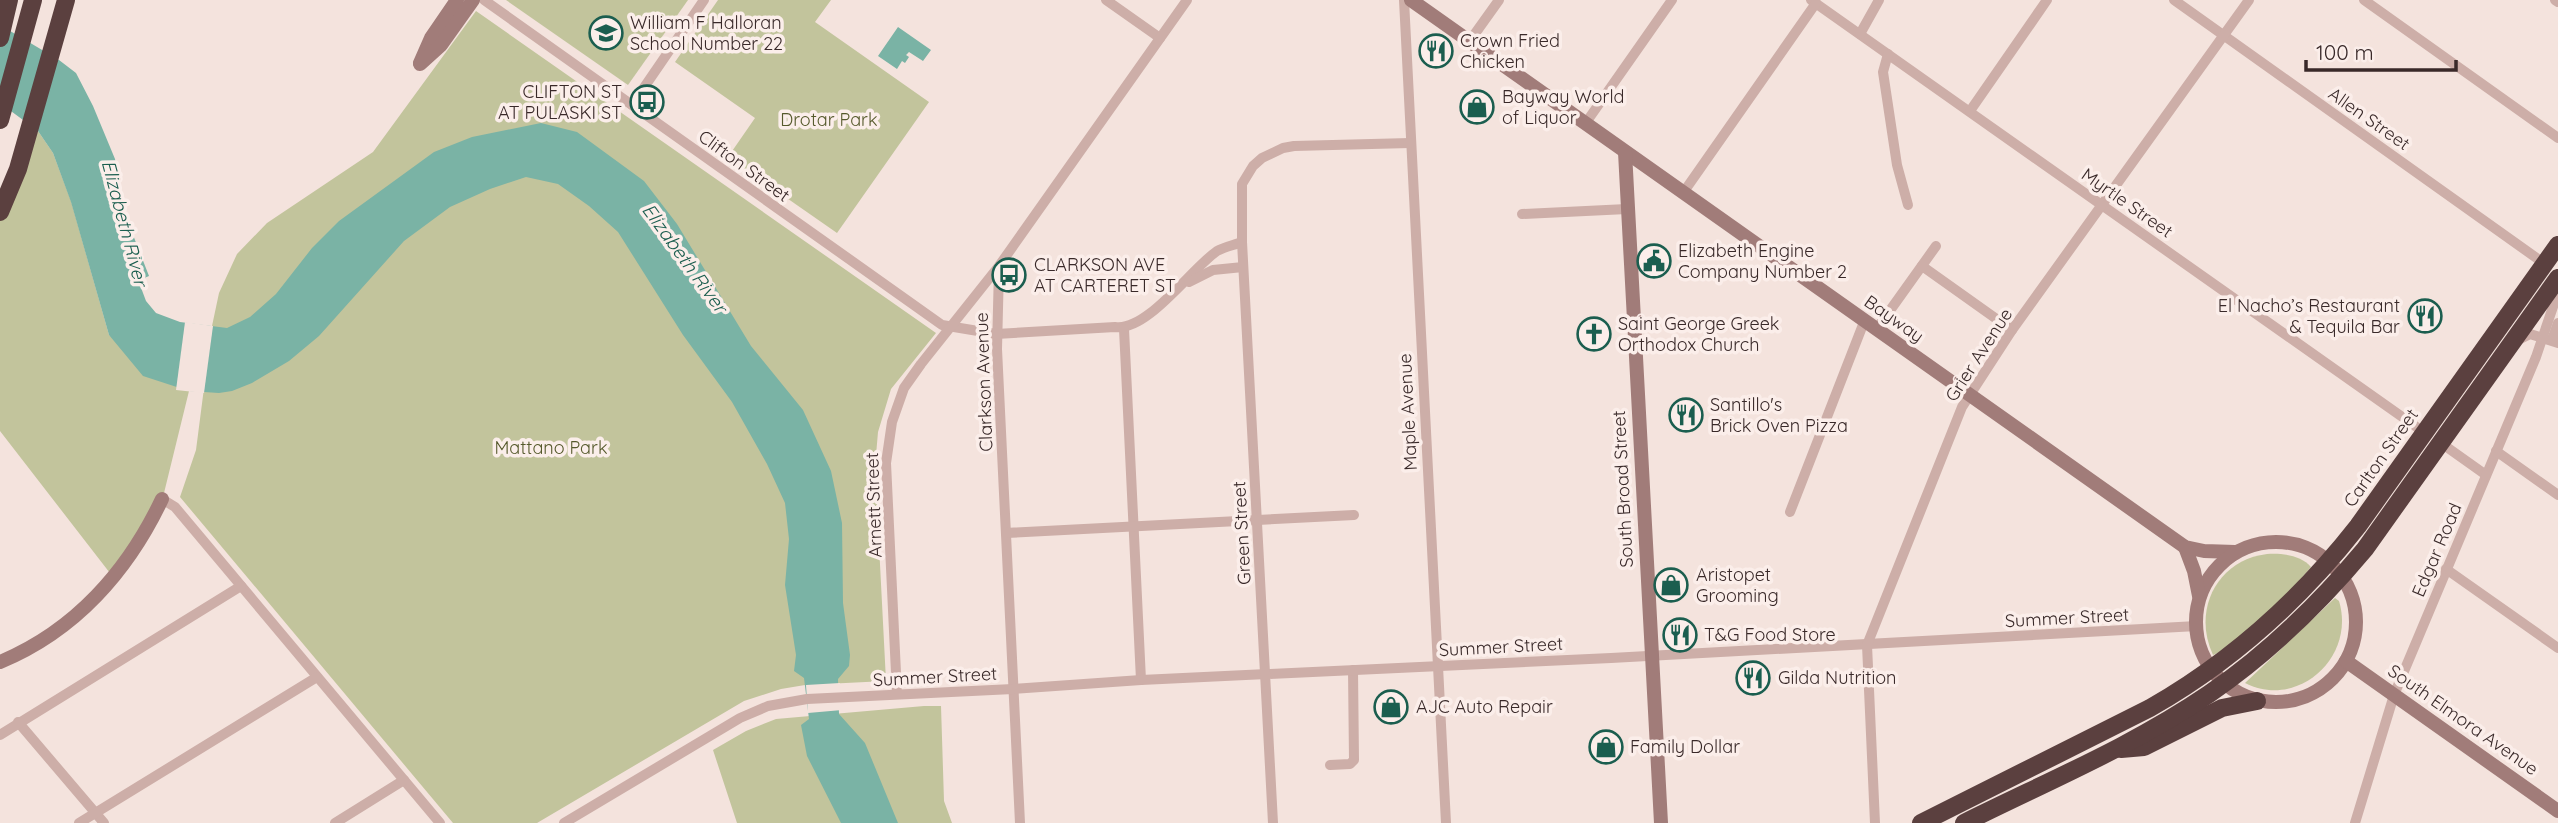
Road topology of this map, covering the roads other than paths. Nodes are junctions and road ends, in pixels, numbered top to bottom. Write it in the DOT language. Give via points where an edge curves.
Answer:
graph roads {
  1 [pos="9,0"];
  2 [pos="66,0"];
  3 [pos="457,0"];
  4 [pos="473,0"];
  5 [pos="484,0"];
  6 [pos="704,0"];
  7 [pos="1106,0"];
  8 [pos="1187,0"];
  9 [pos="1404,0"];
  10 [pos="1411,0"];
  11 [pos="1499,0"];
  12 [pos="1672,0"];
  13 [pos="1879,0"];
  14 [pos="2047,0"];
  15 [pos="2174,0"];
  16 [pos="2249,0"];
  17 [pos="2364,0"];
  18 [pos="1813,2"];
  19 [pos="31,8"];
  20 [pos="1860,34"];
  21 [pos="2224,36"];
  22 [pos="0,38"];
  23 [pos="1160,38"];
  24 [pos="1469,42"];
  25 [pos="1888,54"];
  26 [pos="632,105"];
  27 [pos="1970,111"];
  28 [pos="0,120"];
  29 [pos="1585,124"];
  30 [pos="2558,138"];
  31 [pos="1410,143"];
  32 [pos="1625,152"];
  33 [pos="1682,193"];
  34 [pos="2102,204"];
  35 [pos="1908,205"];
  36 [pos="1627,209"];
  37 [pos="0,212"];
  38 [pos="1522,214"];
  39 [pos="1242,242"];
  40 [pos="2558,245"];
  41 [pos="1936,246"];
  42 [pos="2545,264"];
  43 [pos="999,266"];
  44 [pos="1922,266"];
  45 [pos="1243,267"];
  46 [pos="2558,278"];
  47 [pos="1179,288"];
  48 [pos="2558,292"];
  49 [pos="2550,304"];
  50 [pos="2558,323"];
  51 [pos="1870,326"];
  52 [pos="951,328"];
  53 [pos="1124,329"];
  54 [pos="2012,330"];
  55 [pos="996,334"];
  56 [pos="2551,340"];
  57 [pos="2511,343"];
  58 [pos="1968,395"];
  59 [pos="2425,433"];
  60 [pos="2441,443"];
  61 [pos="2496,452"];
  62 [pos="2486,475"];
  63 [pos="2558,495"];
  64 [pos="162,499"];
  65 [pos="1790,512"];
  66 [pos="1354,515"];
  67 [pos="1258,519"];
  68 [pos="1133,526"];
  69 [pos="1006,533"];
  70 [pos="2185,547"];
  71 [pos="2235,552"];
  72 [pos="2329,563"];
  73 [pos="2446,569"];
  74 [pos="2343,577"];
  75 [pos="241,586"];
  76 [pos="2200,599"];
  77 [pos="2197,626"];
  78 [pos="1867,645"];
  79 [pos="2558,648"];
  80 [pos="1651,655"];
  81 [pos="2346,661"];
  82 [pos="0,662"];
  83 [pos="1439,666"];
  84 [pos="2211,669"];
  85 [pos="1353,670"];
  86 [pos="1266,675"];
  87 [pos="317,677"];
  88 [pos="1141,680"];
  89 [pos="2224,684"];
  90 [pos="1013,689"];
  91 [pos="897,694"];
  92 [pos="2394,695"];
  93 [pos="2257,701"];
  94 [pos="18,722"];
  95 [pos="0,735"];
  96 [pos="2114,749"];
  97 [pos="1330,765"];
  98 [pos="404,780"];
  99 [pos="2558,811"];
  100 [pos="94,812"];
  101 [pos="79,823"];
  102 [pos="104,823"];
  103 [pos="335,823"];
  104 [pos="440,823"];
  105 [pos="564,823"];
  106 [pos="1020,823"];
  107 [pos="1273,823"];
  108 [pos="1446,823"];
  109 [pos="1661,823"];
  110 [pos="1875,823"];
  111 [pos="1920,823"];
  112 [pos="1964,823"];
  113 [pos="2355,823"];
  1 -- 22 [label="highway"];
  2 -- 37 [label="highway" via="18,169"];
  3 -- 4 [label="main road" via="420,64"];
  5 -- 26 [label="street, Clifton Street"];
  6 -- 26 [label="street"];
  7 -- 23 [label="street"];
  8 -- 23 [label="street"];
  9 -- 31 [label="street, Maple Avenue"];
  10 -- 24 [label="main road, Bayway"];
  11 -- 24 [label="street"];
  12 -- 29 [label="street"];
  13 -- 20 [label="street"];
  14 -- 27 [label="street"];
  15 -- 21 [label="street, Allen Street"];
  16 -- 21 [label="street, Grier Avenue"];
  17 -- 30 [label="street"];
  18 -- 20 [label="street, Myrtle Street"];
  18 -- 33 [label="street"];
  19 -- 28 [label="highway"];
  20 -- 25 [label="street, Myrtle Street"];
  21 -- 34 [label="street, Grier Avenue"];
  21 -- 42 [label="street, Allen Street"];
  23 -- 43 [label="street"];
  24 -- 29 [label="main road, Bayway"];
  25 -- 27 [label="street, Myrtle Street"];
  25 -- 35 [label="street" via="1883,72"];
  26 -- 52 [label="street, Clifton Street" via="942,326"];
  27 -- 34 [label="street, Myrtle Street"];
  29 -- 32 [label="main road, Bayway"];
  31 -- 39 [label="street, Green Street" via="1294,146 1262,158 1242,184"];
  31 -- 83 [label="street, Maple Avenue"];
  32 -- 33 [label="main road, Bayway"];
  32 -- 36 [label="main road, South Broad Street"];
  33 -- 51 [label="main road, Bayway"];
  34 -- 54 [label="street, Grier Avenue"];
  34 -- 59 [label="street, Myrtle Street"];
  36 -- 38 [label="street"];
  36 -- 80 [label="main road, South Broad Street"];
  39 -- 45 [label="street, Green Street"];
  39 -- 47 [label="street" via="1217,251"];
  40 -- 42 [label="highway, Carlton Street"];
  41 -- 44 [label="street"];
  42 -- 59 [label="highway, Carlton Street"];
  43 -- 52 [label="street, Arnett Street"];
  43 -- 55 [label="street, Clarkson Avenue"];
  44 -- 51 [label="street"];
  44 -- 54 [label="street"];
  45 -- 47 [label="street" via="1213,270"];
  45 -- 67 [label="street, Green Street"];
  46 -- 49 [label="highway"];
  47 -- 53 [label="street"];
  48 -- 49 [label="street, Edgar Road"];
  49 -- 56 [label="street, Edgar Road"];
  49 -- 57 [label="highway"];
  50 -- 56 [label="street"];
  51 -- 58 [label="main road, Bayway"];
  51 -- 65 [label="street"];
  52 -- 55 [label="street, Clifton Street"];
  52 -- 91 [label="street, Arnett Street" via="904,388 888,441"];
  53 -- 55 [label="street, Clifton Street"];
  53 -- 68 [label="street"];
  54 -- 58 [label="street, Grier Avenue"];
  55 -- 69 [label="street, Clarkson Avenue"];
  56 -- 57 [label="street" via="2530,334"];
  56 -- 61 [label="street, Edgar Road"];
  57 -- 60 [label="highway"];
  58 -- 70 [label="main road, Bayway"];
  58 -- 78 [label="street, Grier Avenue"];
  59 -- 72 [label="highway, Carlton Street"];
  60 -- 62 [label="street"];
  60 -- 74 [label="highway"];
  61 -- 62 [label="street, Edgar Road"];
  61 -- 63 [label="street"];
  62 -- 73 [label="street, Edgar Road"];
  64 -- 75 [label="street" via="175,507"];
  64 -- 82 [label="main road" via="140,544 90,604 65,625"];
  66 -- 67 [label="street"];
  67 -- 68 [label="street"];
  67 -- 86 [label="street, Green Street"];
  68 -- 69 [label="street"];
  68 -- 88 [label="street"];
  69 -- 90 [label="street, Clarkson Avenue"];
  70 -- 71 [label="main road, Bayway"];
  70 -- 76 [label="main road"];
  71 -- 72 [label="main road" via="2280,543 2308,549"];
  71 -- 76 [label="main road" via="2211,574"];
  72 -- 74 [label="main road"];
  72 -- 84 [label="highway, Carlton Street" via="2265,627"];
  73 -- 79 [label="street"];
  73 -- 92 [label="street, Edgar Road"];
  74 -- 81 [label="main road" via="2354,596 2358,622 2355,645"];
  74 -- 89 [label="highway" via="2274,645"];
  75 -- 87 [label="street"];
  75 -- 94 [label="street"];
  76 -- 77 [label="main road"];
  77 -- 78 [label="street, Summer Street"];
  77 -- 84 [label="main road"];
  78 -- 80 [label="street, Summer Street"];
  78 -- 110 [label="street, Grier Avenue"];
  80 -- 83 [label="street, Summer Street"];
  80 -- 109 [label="main road, South Broad Street"];
  81 -- 92 [label="main road, South Elmora Avenue"];
  81 -- 93 [label="main road" via="2326,684 2306,696 2277,703"];
  83 -- 85 [label="street, Summer Street"];
  83 -- 108 [label="street, Maple Avenue"];
  84 -- 89 [label="main road"];
  84 -- 111 [label="highway, Carlton Street" via="2129,719"];
  85 -- 86 [label="street, Summer Street"];
  85 -- 97 [label="street" via="1354,760"];
  86 -- 88 [label="street, Summer Street"];
  86 -- 107 [label="street, Green Street"];
  87 -- 98 [label="street"];
  87 -- 100 [label="street"];
  88 -- 90 [label="street, Summer Street"];
  89 -- 93 [label="main road"];
  89 -- 96 [label="highway"];
  90 -- 91 [label="street, Summer Street"];
  90 -- 106 [label="street, Clarkson Avenue"];
  91 -- 105 [label="street, Summer Street" via="768,706 740,718"];
  92 -- 99 [label="main road, South Elmora Avenue"];
  92 -- 113 [label="street, Edgar Road"];
  93 -- 96 [label="highway" via="2222,708 2144,747"];
  94 -- 95 [label="street"];
  94 -- 100 [label="street"];
  96 -- 112 [label="highway"];
  98 -- 103 [label="street"];
  98 -- 104 [label="street"];
  100 -- 101 [label="street"];
  100 -- 102 [label="street"];
}
